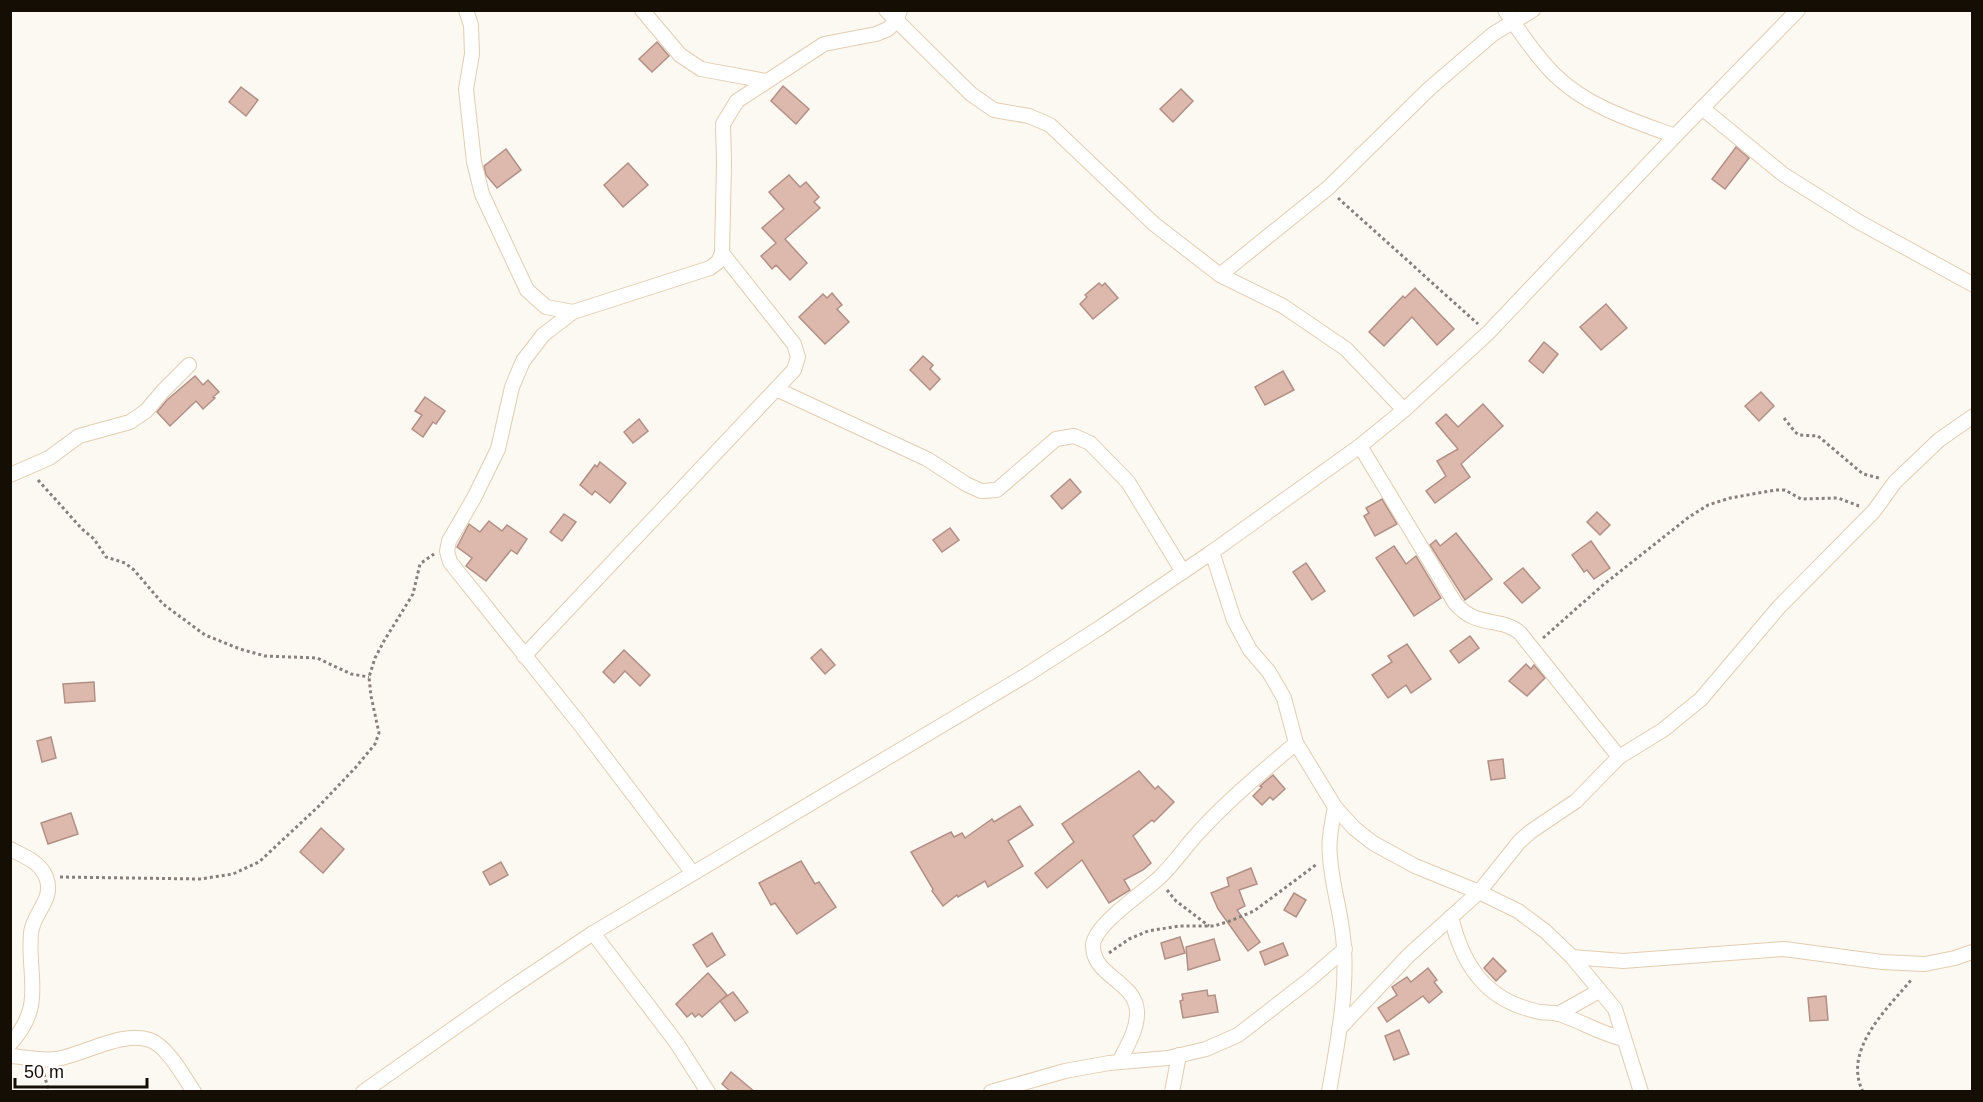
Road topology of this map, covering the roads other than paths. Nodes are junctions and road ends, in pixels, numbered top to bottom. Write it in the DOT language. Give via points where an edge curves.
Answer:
graph roads {
  1 [pos="466,10"];
  2 [pos="642,10"];
  3 [pos="886,10"];
  4 [pos="1505,10"];
  5 [pos="1533,10"];
  6 [pos="1798,10"];
  7 [pos="898,16"];
  8 [pos="1513,23"];
  9 [pos="766,81"];
  10 [pos="1702,108"];
  11 [pos="1675,136"];
  12 [pos="722,253"];
  13 [pos="1220,275"];
  14 [pos="1972,284"];
  15 [pos="573,312"];
  16 [pos="189,365"];
  17 [pos="776,388"];
  18 [pos="1404,411"];
  19 [pos="1972,417"];
  20 [pos="1360,446"];
  21 [pos="10,475"];
  22 [pos="1212,552"];
  23 [pos="1183,572"];
  24 [pos="524,656"];
  25 [pos="1296,743"];
  26 [pos="1619,757"];
  27 [pos="1335,807"];
  28 [pos="10,849"];
  29 [pos="693,872"];
  30 [pos="1479,892"];
  31 [pos="1451,917"];
  32 [pos="592,933"];
  33 [pos="1344,949"];
  34 [pos="1972,952"];
  35 [pos="1572,957"];
  36 [pos="1599,991"];
  37 [pos="1558,1014"];
  38 [pos="1339,1029"];
  39 [pos="1624,1039"];
  40 [pos="13,1040"];
  41 [pos="10,1056"];
  42 [pos="1179,1056"];
  43 [pos="30,1057"];
  44 [pos="1119,1062"];
  45 [pos="194,1092"];
  46 [pos="363,1092"];
  47 [pos="708,1092"];
  48 [pos="991,1092"];
  49 [pos="1172,1092"];
  50 [pos="1329,1092"];
  51 [pos="1641,1092"];
  1 -- 15 [label="street" via="472,54 466,89 474,162 482,194 527,290 546,307"];
  2 -- 9 [label="street" via="680,55 701,69"];
  3 -- 7 [label="street"];
  4 -- 8 [label="street"];
  5 -- 8 [label="street"];
  6 -- 10 [label="street"];
  7 -- 9 [label="street" via="888,29 876,34 824,44"];
  7 -- 13 [label="street" via="970,94 993,110 1029,116 1050,125 1154,224"];
  8 -- 11 [label="street" via="1556,76 1584,97"];
  8 -- 13 [label="street" via="1493,34 1430,88 1328,188"];
  9 -- 12 [label="street" via="737,101 723,124"];
  10 -- 11 [label="street"];
  10 -- 14 [label="street" via="1784,175 1858,222"];
  11 -- 18 [label="street" via="1488,333"];
  12 -- 15 [label="street" via="710,268"];
  12 -- 17 [label="street" via="794,344 798,357 794,370"];
  13 -- 18 [label="street" via="1283,306 1346,349"];
  15 -- 24 [label="street" via="543,334 523,361 512,387 498,449 447,551 450,562"];
  16 -- 21 [label="street" via="147,411 130,422 79,436 49,458"];
  17 -- 23 [label="street" via="927,459 981,491 997,490 1056,439 1074,436 1090,443 1128,482"];
  17 -- 24 [label="street"];
  18 -- 20 [label="street"];
  19 -- 26 [label="street" via="1939,440 1895,483 1874,511 1779,607 1701,699 1663,730"];
  20 -- 22 [label="street"];
  20 -- 26 [label="street" via="1463,613 1511,626 1520,633"];
  22 -- 23 [label="street"];
  22 -- 25 [label="street" via="1234,620 1284,699"];
  23 -- 29 [label="street" via="1028,674"];
  24 -- 29 [label="street"];
  25 -- 27 [label="street"];
  25 -- 44 [label="street" via="1255,778 1198,833 1158,879 1097,935 1093,943 1098,963 1124,986 1137,1007 1135,1029"];
  26 -- 30 [label="street" via="1576,801 1530,832"];
  27 -- 30 [label="street" via="1373,843 1415,866"];
  27 -- 33 [label="street" via="1330,858"];
  28 -- 40 [label="street" via="39,865 49,888 31,931 32,1006"];
  29 -- 32 [label="street"];
  30 -- 31 [label="street"];
  30 -- 35 [label="street" via="1518,911"];
  31 -- 37 [label="street" via="1465,959 1490,989 1520,1006"];
  31 -- 38 [label="street"];
  32 -- 46 [label="street"];
  32 -- 47 [label="street" via="676,1042"];
  33 -- 38 [label="street" via="1345,985"];
  33 -- 42 [label="street" via="1238,1035"];
  34 -- 35 [label="street" via="1925,964 1784,950 1623,961"];
  35 -- 36 [label="street"];
  36 -- 37 [label="street"];
  36 -- 39 [label="street" via="1615,1009"];
  37 -- 39 [label="street"];
  38 -- 50 [label="street"];
  39 -- 51 [label="street"];
  40 -- 43 [label="street"];
  41 -- 43 [label="street"];
  42 -- 44 [label="street"];
  42 -- 49 [label="street"];
  43 -- 45 [label="street" via="58,1059 122,1040 150,1040 164,1049"];
  44 -- 48 [label="street" via="1065,1071"];
}
